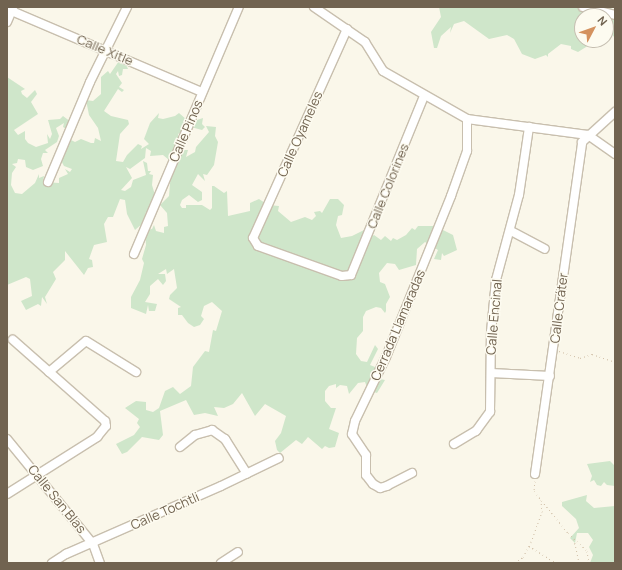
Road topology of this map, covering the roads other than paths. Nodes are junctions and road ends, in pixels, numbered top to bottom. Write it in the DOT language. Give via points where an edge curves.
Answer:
graph roads {
  1 [pos="126,7"];
  2 [pos="239,7"];
  3 [pos="314,7"];
  4 [pos="583,7"];
  5 [pos="10,9"];
  6 [pos="615,15"];
  7 [pos="7,22"];
  8 [pos="346,29"];
  9 [pos="107,51"];
  10 [pos="202,92"];
  11 [pos="424,96"];
  12 [pos="615,112"];
  13 [pos="467,119"];
  14 [pos="529,128"];
  15 [pos="588,135"];
  16 [pos="615,154"];
  17 [pos="48,182"];
  18 [pos="511,231"];
  19 [pos="545,249"];
  20 [pos="134,254"];
  21 [pos="351,275"];
  22 [pos="13,340"];
  23 [pos="49,372"];
  24 [pos="136,372"];
  25 [pos="491,373"];
  26 [pos="550,376"];
  27 [pos="7,439"];
  28 [pos="454,444"];
  29 [pos="180,447"];
  30 [pos="279,458"];
  31 [pos="36,473"];
  32 [pos="412,473"];
  33 [pos="247,474"];
  34 [pos="535,474"];
  35 [pos="7,494"];
  36 [pos="93,544"];
  37 [pos="238,552"];
  38 [pos="52,563"];
  39 [pos="100,563"];
  40 [pos="222,563"];
  1 -- 9 [label="street"];
  2 -- 10 [label="street, Calle Pinos"];
  3 -- 8 [label="street"];
  4 -- 6 [label="street"];
  5 -- 7 [label="street"];
  5 -- 9 [label="street, Calle Xitle"];
  8 -- 11 [label="street" via="365,42 383,71"];
  8 -- 21 [label="street, Calle Oyameles" via="253,238 258,246 342,276"];
  9 -- 10 [label="street, Calle Xitle"];
  9 -- 17 [label="street" via="90,82"];
  10 -- 20 [label="street, Calle Pinos"];
  11 -- 13 [label="street"];
  11 -- 21 [label="street, Calle Colorines"];
  12 -- 15 [label="street"];
  13 -- 14 [label="street"];
  13 -- 32 [label="street, Cerrada Llamaradas" via="467,151 451,196 352,434 366,456 366,475 373,484 380,488"];
  14 -- 15 [label="street"];
  14 -- 18 [label="street, Calle Encinal" via="525,166"];
  15 -- 16 [label="street"];
  15 -- 26 [label="street, Calle Cráter" via="582,142"];
  18 -- 19 [label="street"];
  18 -- 25 [label="street, Calle Encinal" via="496,280"];
  22 -- 23 [label="street"];
  23 -- 24 [label="street" via="86,341"];
  23 -- 31 [label="street" via="105,421 106,426 97,437"];
  25 -- 26 [label="street"];
  25 -- 28 [label="street, Calle Encinal" via="490,412 486,421 476,431"];
  26 -- 34 [label="street, Calle Cráter"];
  27 -- 31 [label="street, Calle San Blas"];
  29 -- 33 [label="street" via="195,435 212,430 225,438"];
  30 -- 33 [label="street, Calle Tochtli"];
  31 -- 35 [label="street"];
  31 -- 36 [label="street, Calle San Blas"];
  33 -- 36 [label="street, Calle Tochtli" via="147,517"];
  36 -- 38 [label="street, Calle Tochtli" via="66,554"];
  36 -- 39 [label="street, Calle San Blas"];
  37 -- 40 [label="street"];
}
